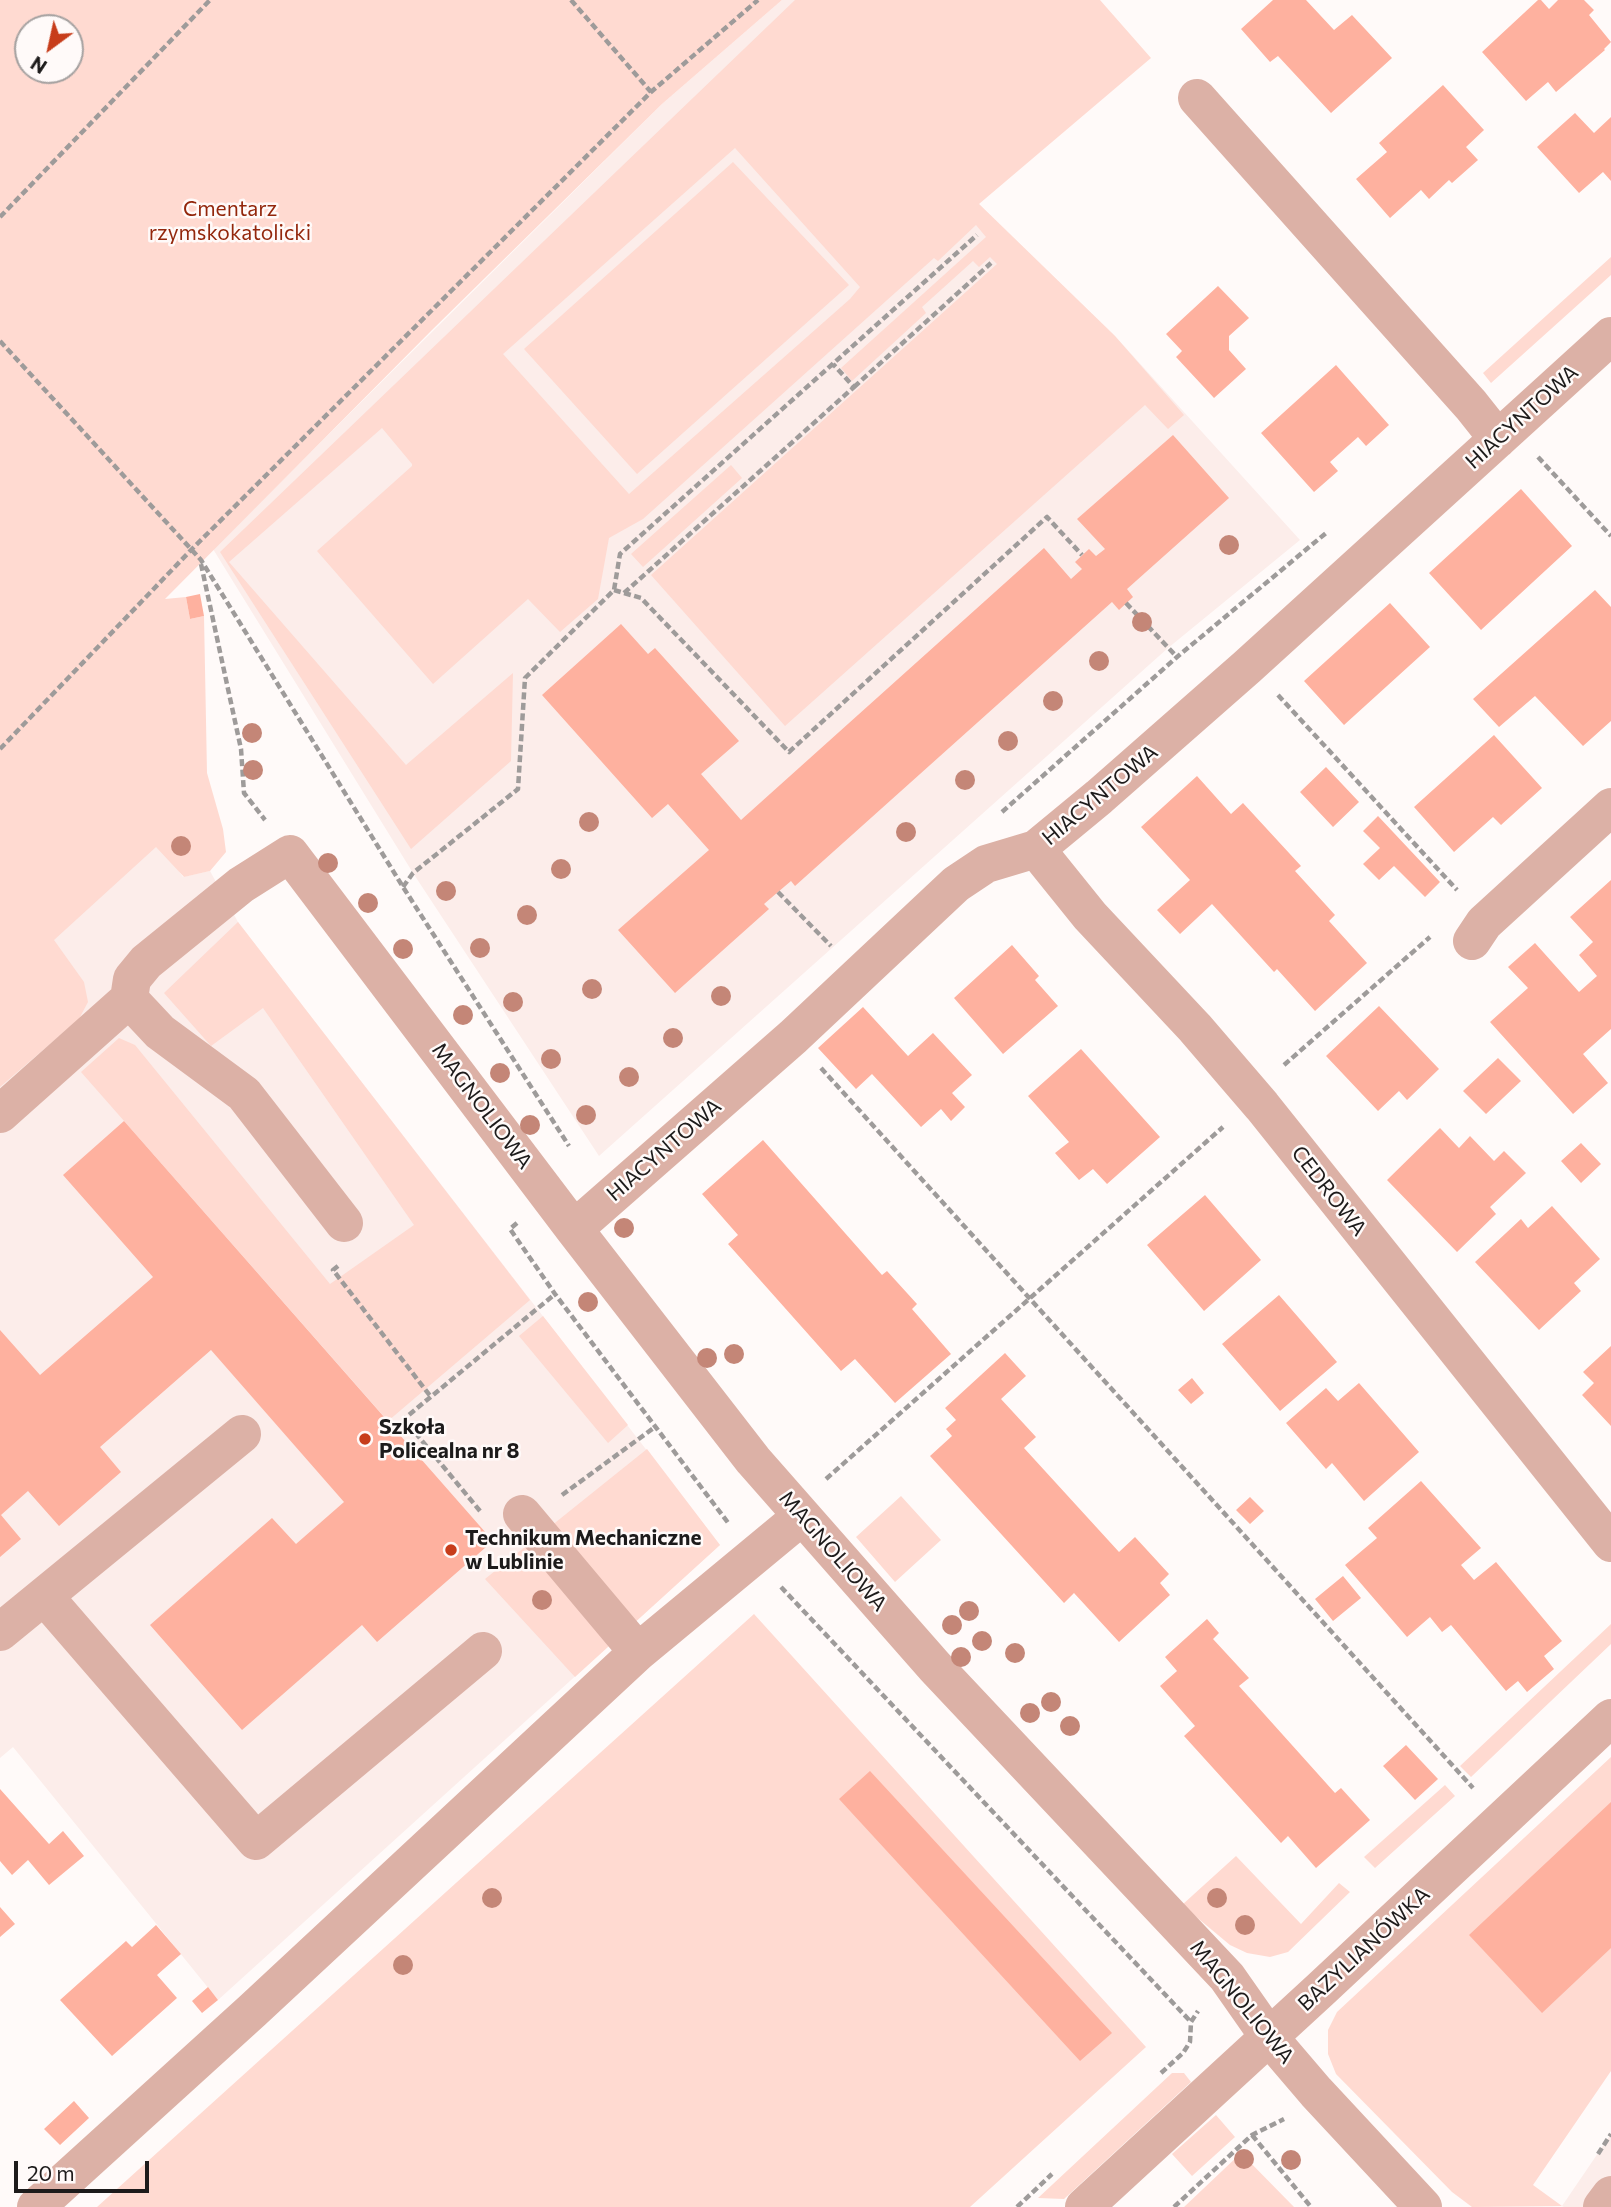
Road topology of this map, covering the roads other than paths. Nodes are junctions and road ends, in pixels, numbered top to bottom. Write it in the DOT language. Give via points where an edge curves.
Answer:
graph roads {
  1 [pos="1196,98"];
  2 [pos="1611,336"];
  3 [pos="1498,439"];
  4 [pos="1611,807"];
  5 [pos="1036,849"];
  6 [pos="1464,931"];
  7 [pos="129,999"];
  8 [pos="0,1114"];
  9 [pos="344,1223"];
  10 [pos="574,1229"];
  11 [pos="242,1434"];
  12 [pos="810,1502"];
  13 [pos="525,1517"];
  14 [pos="1611,1543"];
  15 [pos="44,1595"];
  16 [pos="0,1632"];
  17 [pos="483,1651"];
  18 [pos="638,1653"];
  19 [pos="1611,1718"];
  20 [pos="1269,2036"];
  21 [pos="1611,2195"];
  22 [pos="36,2207"];
  23 [pos="1084,2207"];
  24 [pos="1423,2207"];
  25 [pos="1602,2207"];
  1 -- 3 [label="street"];
  2 -- 3 [label="street, HIACYNTOWA"];
  3 -- 5 [label="street, HIACYNTOWA" via="1209,701"];
  4 -- 6 [label="street"];
  5 -- 10 [label="street, HIACYNTOWA" via="986,864 957,884 793,1037"];
  5 -- 14 [label="street, CEDROWA" via="1090,916 1262,1106"];
  7 -- 8 [label="street"];
  7 -- 9 [label="street" via="160,1032 244,1094"];
  7 -- 10 [label="street, MAGNOLIOWA" via="132,979 146,962 241,885 290,854"];
  10 -- 12 [label="street, MAGNOLIOWA" via="753,1460"];
  11 -- 15 [label="street"];
  12 -- 18 [label="street"];
  12 -- 20 [label="street, MAGNOLIOWA" via="936,1667 1227,1977"];
  13 -- 18 [label="street"];
  15 -- 16 [label="street"];
  15 -- 17 [label="street" via="256,1840"];
  18 -- 22 [label="street"];
  19 -- 20 [label="street, BAZYLIANÓWKA"];
  20 -- 23 [label="street, BAZYLIANÓWKA"];
  20 -- 24 [label="street, MAGNOLIOWA"];
  21 -- 25 [label="street"];
}
